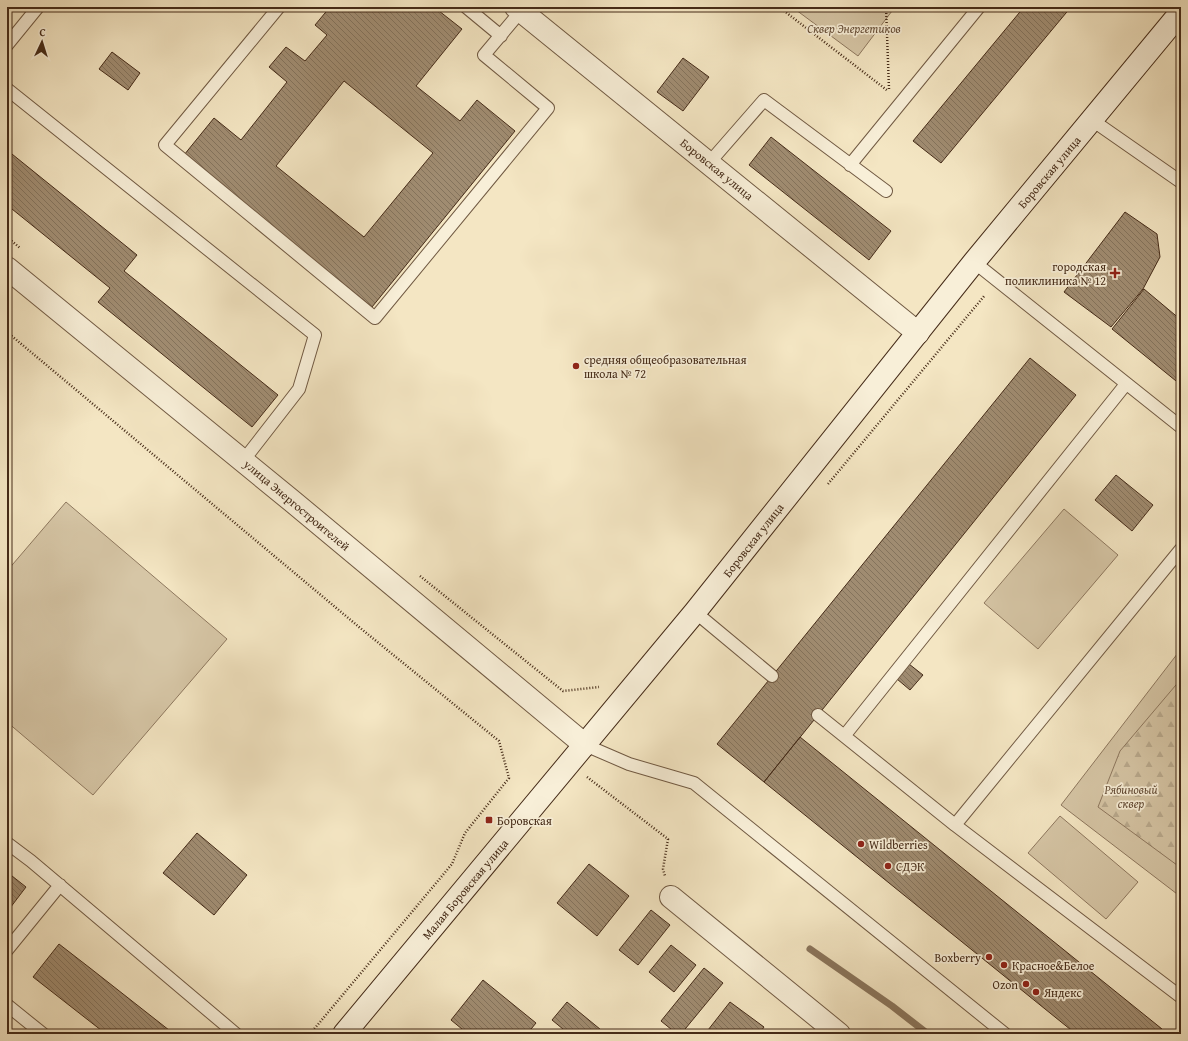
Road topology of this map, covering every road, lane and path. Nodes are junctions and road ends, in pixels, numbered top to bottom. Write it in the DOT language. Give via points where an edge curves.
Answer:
graph roads {
  1 [pos="38,7"];
  2 [pos="279,7"];
  3 [pos="466,7"];
  4 [pos="779,7"];
  5 [pos="886,7"];
  6 [pos="979,7"];
  7 [pos="518,9"];
  8 [pos="1181,12"];
  9 [pos="501,36"];
  10 [pos="7,45"];
  11 [pos="7,89"];
  12 [pos="889,91"];
  13 [pos="902,101"];
  14 [pos="1092,120"];
  15 [pos="709,163"];
  16 [pos="850,165"];
  17 [pos="1181,182"];
  18 [pos="886,191"];
  19 [pos="974,262"];
  20 [pos="7,268"];
  21 [pos="7,332"];
  22 [pos="918,333"];
  23 [pos="1126,384"];
  24 [pos="1181,427"];
  25 [pos="243,461"];
  26 [pos="1181,549"];
  27 [pos="696,612"];
  28 [pos="772,676"];
  29 [pos="818,715"];
  30 [pos="845,736"];
  31 [pos="585,745"];
  32 [pos="586,777"];
  33 [pos="955,825"];
  34 [pos="7,844"];
  35 [pos="60,885"];
  36 [pos="671,897"];
  37 [pos="7,950"];
  38 [pos="1181,997"];
  39 [pos="7,1005"];
  40 [pos="834,1032"];
  41 [pos="43,1034"];
  42 [pos="236,1034"];
  43 [pos="310,1034"];
  44 [pos="344,1034"];
  45 [pos="1005,1034"];
  1 -- 10 [label="lane"];
  2 -- 9 [label="lane" via="165,145 375,318 548,108 484,55"];
  3 -- 9 [label="lane"];
  4 -- 12 [label="path"];
  5 -- 12 [label="path"];
  6 -- 13 [label="lane"];
  7 -- 9 [label="lane"];
  7 -- 15 [label="street, Боровская улица"];
  8 -- 14 [label="street, Боровская улица"];
  11 -- 25 [label="lane" via="315,335 298,389"];
  12 -- 13 [label="path"];
  13 -- 16 [label="lane"];
  14 -- 17 [label="lane"];
  14 -- 19 [label="street, Боровская улица"];
  15 -- 16 [label="lane" via="764,100"];
  15 -- 22 [label="street, Боровская улица"];
  16 -- 18 [label="lane"];
  19 -- 22 [label="street, Боровская улица"];
  19 -- 23 [label="lane"];
  20 -- 25 [label="street, улица Энергостроителей"];
  21 -- 43 [label="path" via="499,741 509,778 465,833 452,864"];
  22 -- 27 [label="street, Боровская улица"];
  23 -- 24 [label="lane"];
  23 -- 30 [label="lane"];
  25 -- 31 [label="street, улица Энергостроителей"];
  26 -- 33 [label="lane"];
  27 -- 28 [label="lane"];
  27 -- 31 [label="street, Боровская улица"];
  29 -- 30 [label="lane"];
  30 -- 33 [label="lane"];
  31 -- 44 [label="street, Малая Боровская улица"];
  31 -- 45 [label="lane" via="629,764 694,783"];
  32 -- 36 [label="path" via="668,839 663,869"];
  33 -- 38 [label="lane"];
  34 -- 35 [label="lane"];
  35 -- 37 [label="lane"];
  35 -- 42 [label="lane"];
  36 -- 40 [label="street"];
  39 -- 41 [label="lane"];
}
